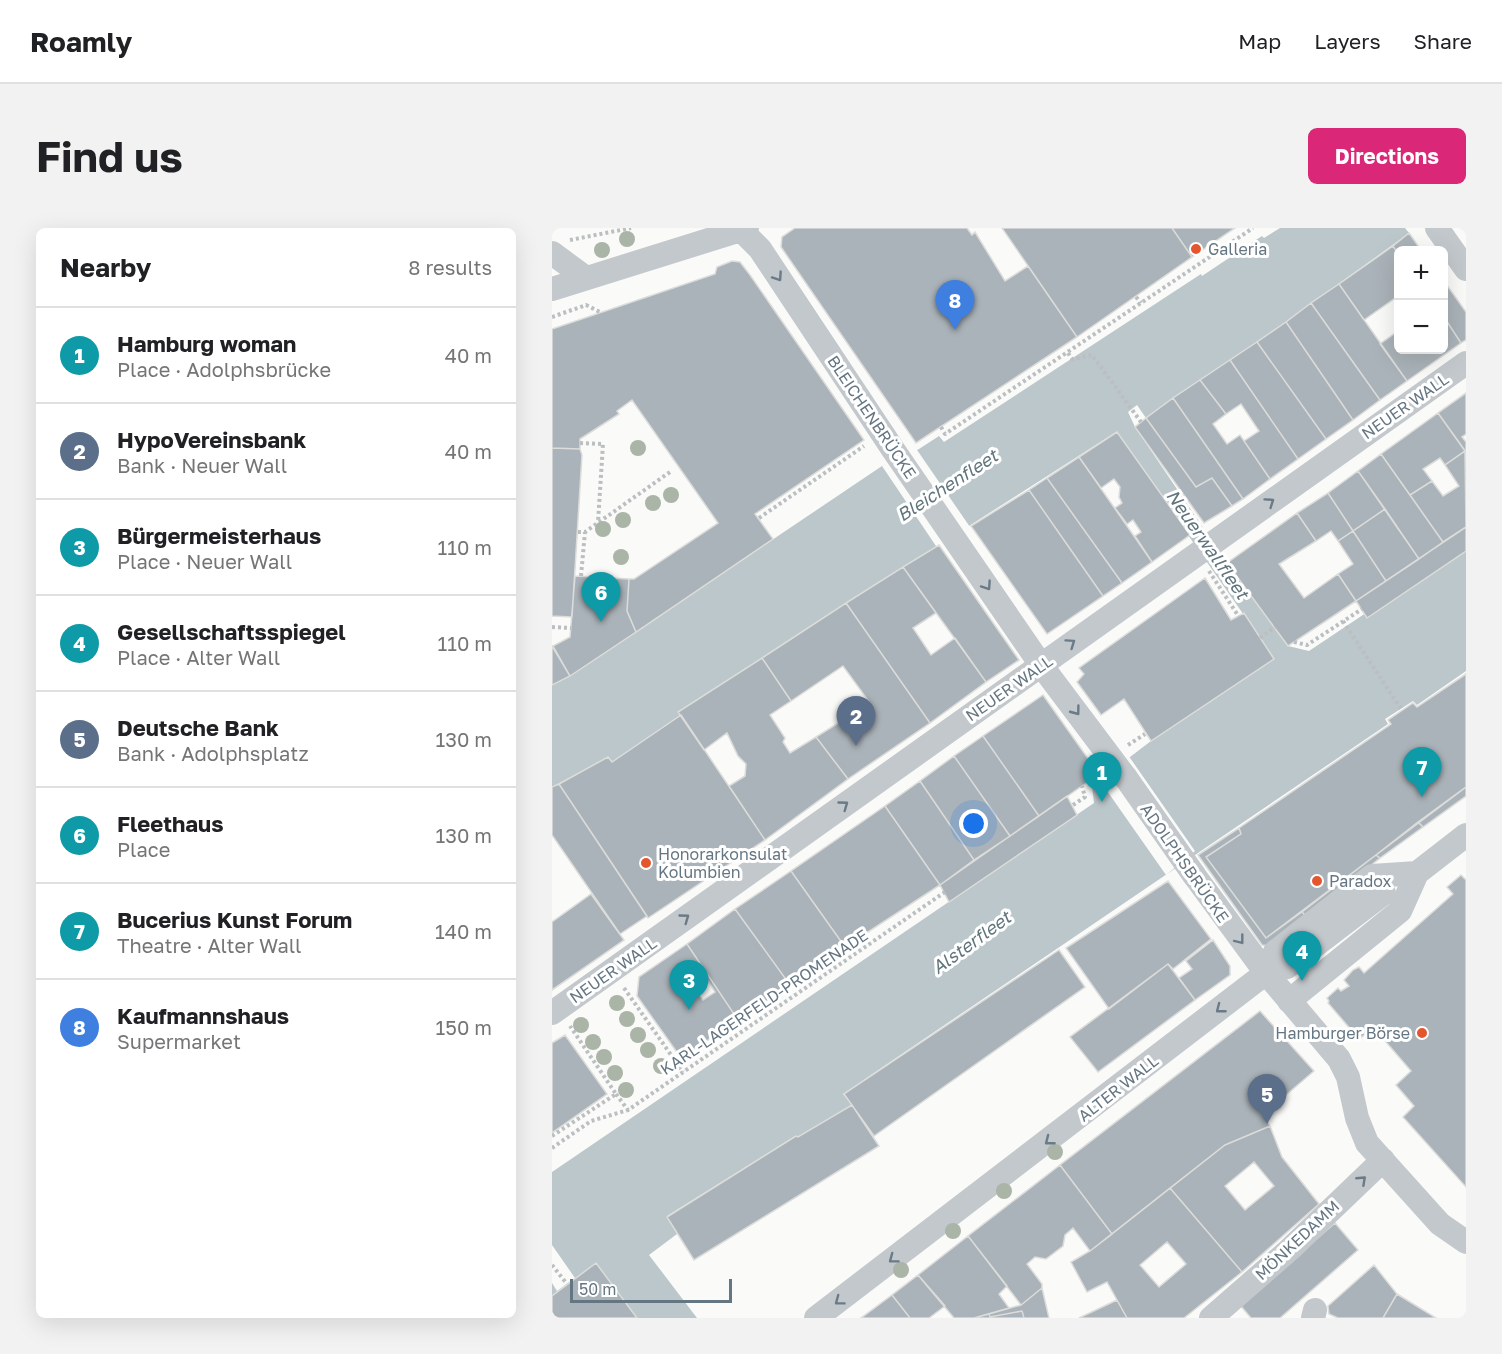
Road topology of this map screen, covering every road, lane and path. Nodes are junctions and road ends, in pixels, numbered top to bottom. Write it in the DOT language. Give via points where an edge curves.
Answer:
graph roads {
  1 [pos="631,228"];
  2 [pos="1253,228"];
  3 [pos="1437,228"];
  4 [pos="743,229"];
  5 [pos="558,247"];
  6 [pos="1466,269"];
  7 [pos="586,278"];
  8 [pos="552,289"];
  9 [pos="1136,297"];
  10 [pos="1141,303"];
  11 [pos="602,313"];
  12 [pos="552,317"];
  13 [pos="1068,353"];
  14 [pos="1466,363"];
  15 [pos="1141,422"];
  16 [pos="941,427"];
  17 [pos="580,443"];
  18 [pos="857,452"];
  19 [pos="670,472"];
  20 [pos="759,518"];
  21 [pos="598,523"];
  22 [pos="578,532"];
  23 [pos="585,532"];
  24 [pos="1197,553"];
  25 [pos="581,576"];
  26 [pos="1362,609"];
  27 [pos="1239,617"];
  28 [pos="1343,621"];
  29 [pos="552,627"];
  30 [pos="1275,627"];
  31 [pos="571,628"];
  32 [pos="1260,638"];
  33 [pos="1294,642"];
  34 [pos="1041,665"];
  35 [pos="1401,709"];
  36 [pos="1082,786"];
  37 [pos="1073,805"];
  38 [pos="1466,835"];
  39 [pos="1417,873"];
  40 [pos="945,892"];
  41 [pos="1384,893"];
  42 [pos="612,971"];
  43 [pos="1266,974"];
  44 [pos="1289,1001"];
  45 [pos="555,1011"];
  46 [pos="683,1072"];
  47 [pos="616,1094"];
  48 [pos="628,1110"];
  49 [pos="552,1136"];
  50 [pos="552,1148"];
  51 [pos="1383,1160"];
  52 [pos="1466,1242"];
  53 [pos="552,1265"];
  54 [pos="567,1284"];
  55 [pos="816,1318"];
  56 [pos="1211,1318"];
  1 -- 5 [label="path"];
  2 -- 10 [label="path"];
  3 -- 6 [label="street"];
  4 -- 7 [label="street"];
  4 -- 34 [label="street, BLEICHENBRÜCKE, one-way"];
  5 -- 7 [label="street"];
  7 -- 8 [label="street"];
  9 -- 10 [label="path"];
  10 -- 13 [label="path"];
  11 -- 12 [label="path" via="586,305"];
  13 -- 15 [label="path" via="1072,359 1092,355"];
  13 -- 16 [label="path" via="945,434"];
  24 -- 14 [label="street, NEUER WALL, one-way"];
  17 -- 21 [label="path" via="603,444"];
  18 -- 20 [label="path"];
  19 -- 21 [label="path"];
  21 -- 23 [label="path"];
  22 -- 23 [label="path"];
  23 -- 25 [label="path"];
  24 -- 27 [label="path"];
  34 -- 24 [label="street, NEUER WALL, one-way"];
  26 -- 28 [label="path"];
  28 -- 33 [label="path" via="1307,645"];
  28 -- 35 [label="path, bridge"];
  29 -- 31 [label="path"];
  30 -- 32 [label="path"];
  42 -- 34 [label="street, NEUER WALL, one-way"];
  34 -- 43 [label="street, ADOLPHSBRÜCKE, one-way, bridge"];
  36 -- 37 [label="path" via="1085,797"];
  38 -- 39 [label="street"];
  39 -- 43 [label="street, ALTER WALL" via="1372,876 1275,952"];
  39 -- 44 [label="street" via="1400,911"];
  40 -- 46 [label="path, KARL-LAGERFELD-PROMENADE"];
  41 -- 43 [label="street" via="1287,967"];
  42 -- 45 [label="street, NEUER WALL"];
  42 -- 46 [label="path"];
  43 -- 44 [label="street, ADOLPHSBRÜCKE"];
  43 -- 55 [label="street, ALTER WALL, one-way"];
  44 -- 51 [label="street, ADOLPHSBRÜCKE" via="1339,1059 1348,1077 1359,1126 1367,1143"];
  45 -- 47 [label="path"];
  46 -- 48 [label="path, KARL-LAGERFELD-PROMENADE"];
  47 -- 48 [label="path"];
  47 -- 49 [label="path"];
  48 -- 50 [label="path, KARL-LAGERFELD-PROMENADE" via="591,1121"];
  51 -- 52 [label="street, ADOLPHSBRÜCKE" via="1440,1224"];
  56 -- 51 [label="street, MÖNKEDAMM, one-way"];
  53 -- 54 [label="path"];
}
